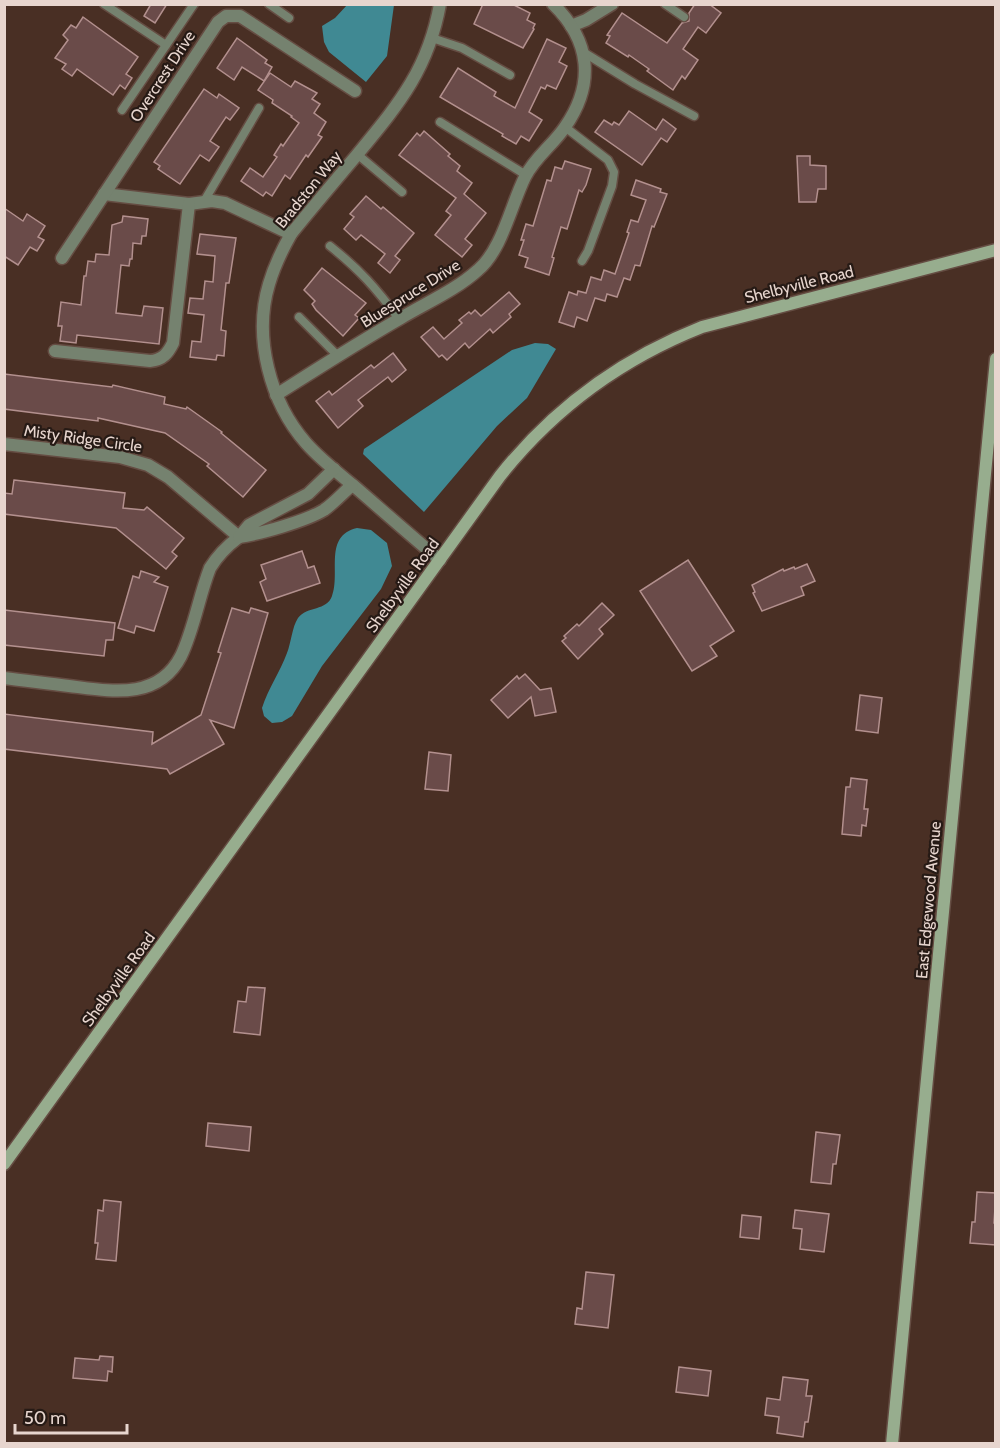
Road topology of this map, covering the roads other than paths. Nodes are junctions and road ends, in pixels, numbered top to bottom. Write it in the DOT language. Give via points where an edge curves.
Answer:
graph roads {
  1 [pos="104,4"];
  2 [pos="194,4"];
  3 [pos="269,4"];
  4 [pos="440,4"];
  5 [pos="553,4"];
  6 [pos="612,4"];
  7 [pos="665,4"];
  8 [pos="684,17"];
  9 [pos="289,18"];
  10 [pos="571,26"];
  11 [pos="432,38"];
  12 [pos="166,45"];
  13 [pos="583,52"];
  14 [pos="510,75"];
  15 [pos="355,91"];
  16 [pos="259,108"];
  17 [pos="122,110"];
  18 [pos="694,116"];
  19 [pos="440,122"];
  20 [pos="565,127"];
  21 [pos="357,154"];
  22 [pos="526,175"];
  23 [pos="402,192"];
  24 [pos="104,194"];
  25 [pos="203,203"];
  26 [pos="189,204"];
  27 [pos="291,234"];
  28 [pos="330,246"];
  29 [pos="996,250"];
  30 [pos="62,258"];
  31 [pos="582,261"];
  32 [pos="299,317"];
  33 [pos="399,319"];
  34 [pos="55,351"];
  35 [pos="339,357"];
  36 [pos="996,359"];
  37 [pos="276,395"];
  38 [pos="4,444"];
  39 [pos="334,469"];
  40 [pos="352,485"];
  41 [pos="239,537"];
  42 [pos="440,560"];
  43 [pos="4,678"];
  44 [pos="4,1164"];
  45 [pos="892,1443"];
  1 -- 12 [label="lane"];
  2 -- 12 [label="lane"];
  3 -- 9 [label="lane"];
  4 -- 11 [label="street, Bradston Way"];
  5 -- 10 [label="street, Bluespruce Drive"];
  6 -- 10 [label="street"];
  7 -- 8 [label="lane"];
  10 -- 13 [label="street, Bluespruce Drive"];
  11 -- 14 [label="lane" via="462,48"];
  11 -- 21 [label="street, Bradston Way" via="408,91"];
  12 -- 17 [label="lane"];
  13 -- 18 [label="lane"];
  13 -- 20 [label="street, Bluespruce Drive" via="584,84"];
  15 -- 24 [label="street, Overcrest Drive" via="240,16 226,16 218,22"];
  16 -- 25 [label="lane"];
  19 -- 22 [label="lane"];
  20 -- 22 [label="street, Bluespruce Drive"];
  20 -- 31 [label="lane" via="608,160 614,172"];
  21 -- 23 [label="lane"];
  21 -- 27 [label="street, Bradston Way"];
  22 -- 33 [label="street, Bluespruce Drive" via="492,254 479,270"];
  24 -- 26 [label="street"];
  24 -- 30 [label="street, Overcrest Drive"];
  25 -- 26 [label="street"];
  25 -- 27 [label="street" via="229,204"];
  26 -- 34 [label="street" via="173,343 164,356 150,361"];
  27 -- 37 [label="street, Bradston Way" via="268,287 263,321 264,348"];
  28 -- 33 [label="lane" via="358,268"];
  29 -- 42 [label="main road, Shelbyville Road" via="715,323 622,366 577,398 537,435 500,476"];
  32 -- 35 [label="lane"];
  33 -- 35 [label="street, Bluespruce Drive"];
  35 -- 37 [label="street, Bluespruce Drive"];
  36 -- 45 [label="main road, East Edgewood Avenue"];
  37 -- 39 [label="street, Bradston Way" via="297,432"];
  38 -- 41 [label="street, Misty Ridge Circle" via="120,457 148,465"];
  39 -- 40 [label="street, Bradston Way"];
  39 -- 41 [label="street" via="308,494 249,525"];
  40 -- 41 [label="street" via="312,515"];
  40 -- 42 [label="street, Bradston Way"];
  41 -- 43 [label="street" via="210,568 178,659 168,673 153,683 122,692"];
  42 -- 44 [label="main road, Shelbyville Road"];
}
